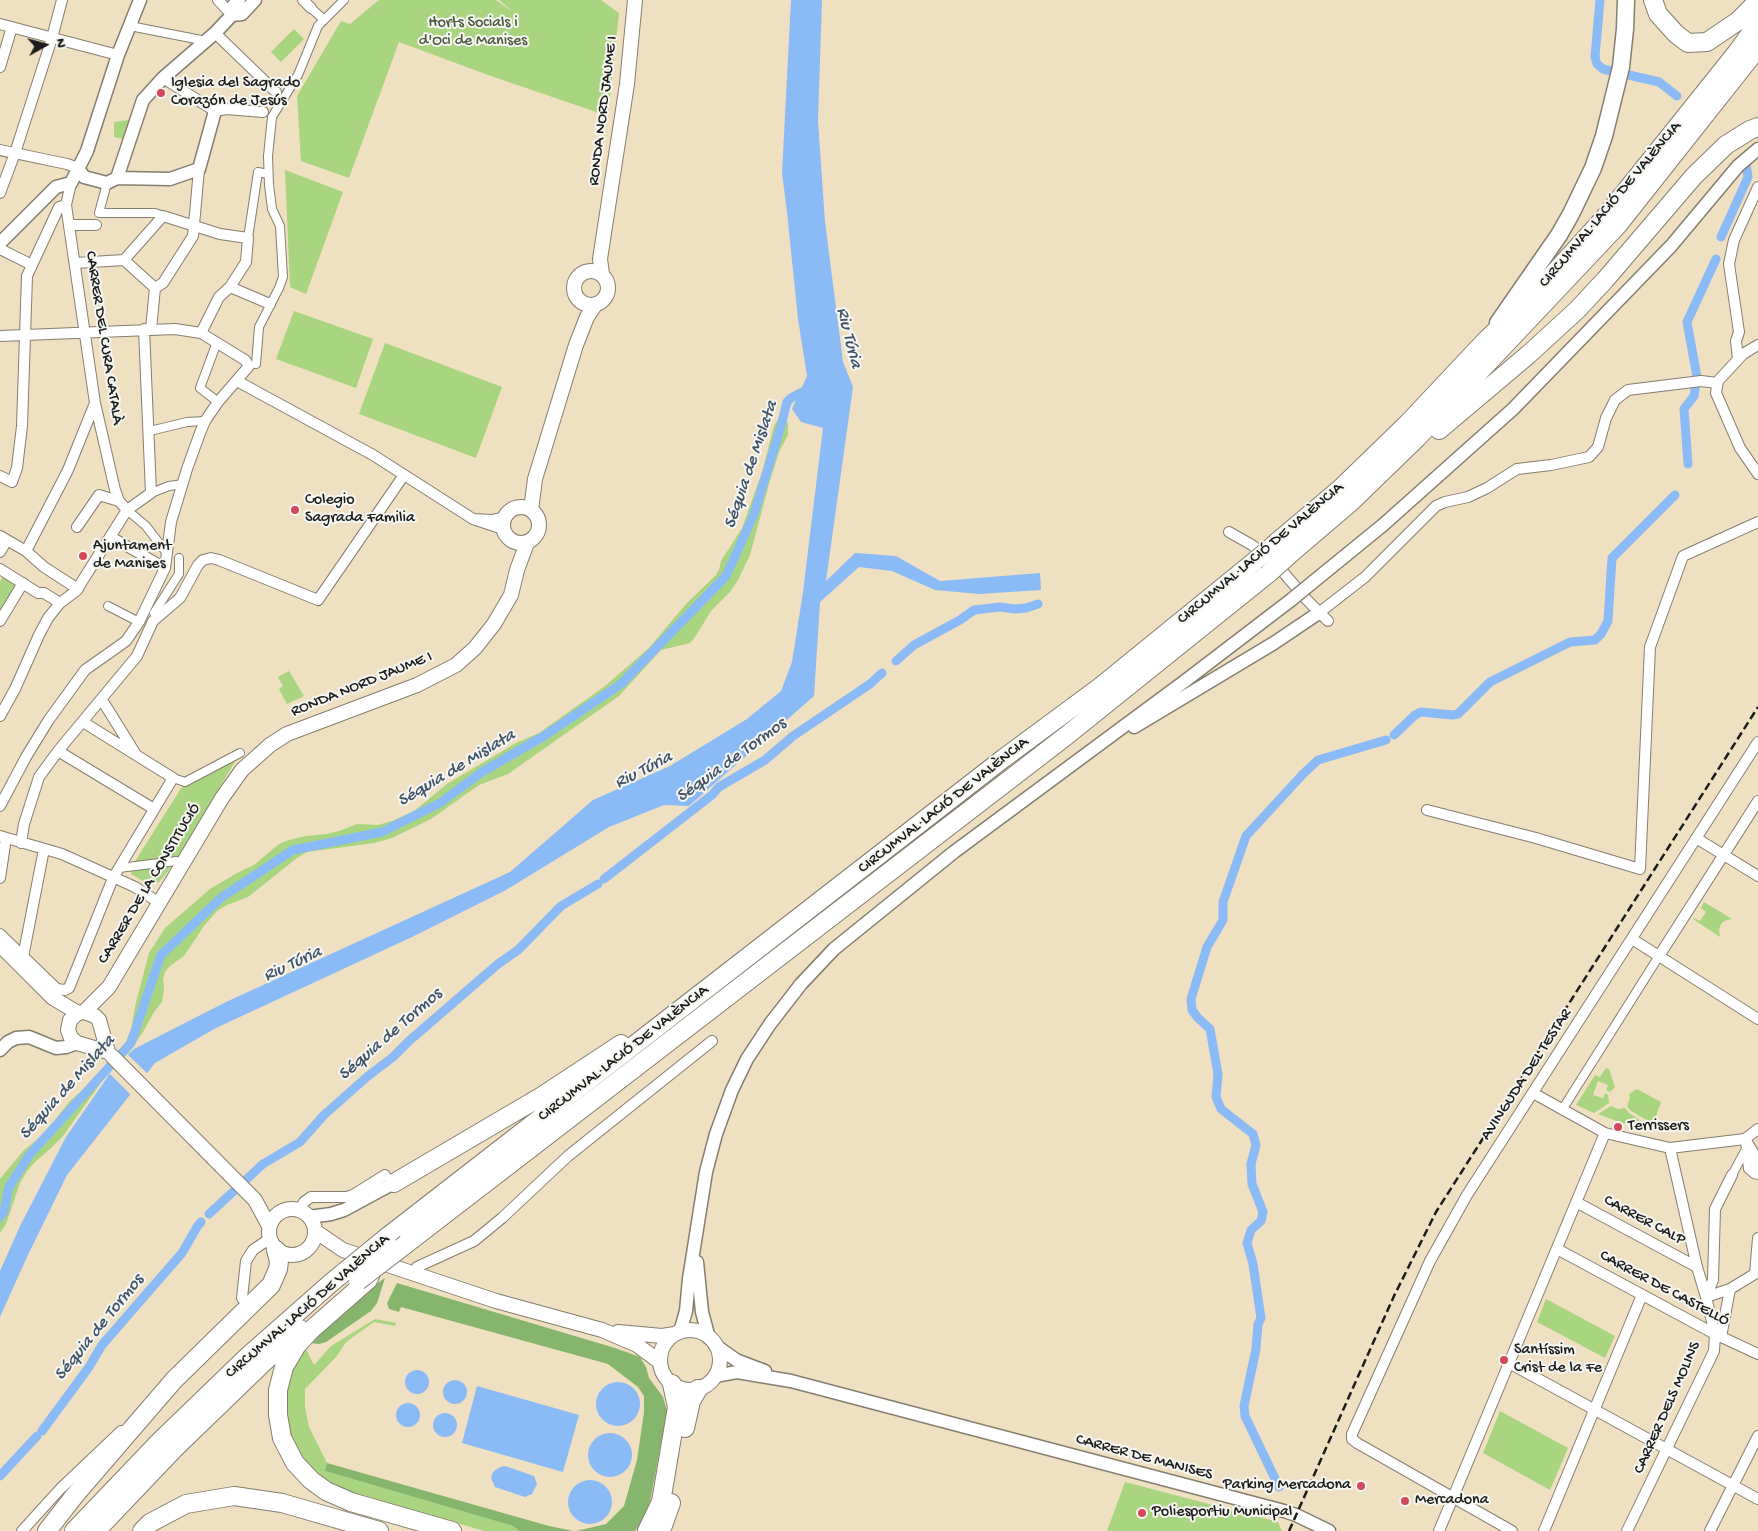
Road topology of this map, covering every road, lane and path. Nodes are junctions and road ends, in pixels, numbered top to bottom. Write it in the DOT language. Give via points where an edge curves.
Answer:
graph roads {
  1 [pos="62,0"];
  2 [pos="140,0"];
  3 [pos="218,0"];
  4 [pos="239,0"];
  5 [pos="255,0"];
  6 [pos="303,0"];
  7 [pos="344,0"];
  8 [pos="635,0"];
  9 [pos="1626,0"];
  10 [pos="1653,0"];
  11 [pos="1758,1"];
  12 [pos="312,8"];
  13 [pos="232,15"];
  14 [pos="323,20"];
  15 [pos="0,24"];
  16 [pos="1758,24"];
  17 [pos="130,26"];
  18 [pos="12,28"];
  19 [pos="211,37"];
  20 [pos="52,38"];
  21 [pos="1758,48"];
  22 [pos="118,55"];
  23 [pos="0,67"];
  24 [pos="163,78"];
  25 [pos="280,95"];
  26 [pos="216,111"];
  27 [pos="267,114"];
  28 [pos="1758,127"];
  29 [pos="1758,149"];
  30 [pos="0,150"];
  31 [pos="16,153"];
  32 [pos="78,168"];
  33 [pos="199,169"];
  34 [pos="268,174"];
  35 [pos="112,181"];
  36 [pos="71,183"];
  37 [pos="1758,187"];
  38 [pos="0,193"];
  39 [pos="66,205"];
  40 [pos="163,216"];
  41 [pos="69,225"];
  42 [pos="96,225"];
  43 [pos="194,226"];
  44 [pos="605,226"];
  45 [pos="248,238"];
  46 [pos="0,243"];
  47 [pos="0,249"];
  48 [pos="124,260"];
  49 [pos="76,263"];
  50 [pos="32,265"];
  51 [pos="583,272"];
  52 [pos="602,274"];
  53 [pos="230,286"];
  54 [pos="156,288"];
  55 [pos="578,299"];
  56 [pos="270,304"];
  57 [pos="595,305"];
  58 [pos="147,329"];
  59 [pos="86,332"];
  60 [pos="1739,332"];
  61 [pos="201,333"];
  62 [pos="26,335"];
  63 [pos="0,336"];
  64 [pos="1487,339"];
  65 [pos="217,342"];
  66 [pos="576,345"];
  67 [pos="1756,346"];
  68 [pos="1741,357"];
  69 [pos="252,365"];
  70 [pos="237,381"];
  71 [pos="1717,388"];
  72 [pos="218,402"];
  73 [pos="95,403"];
  74 [pos="206,421"];
  75 [pos="154,430"];
  76 [pos="1758,474"];
  77 [pos="404,475"];
  78 [pos="0,476"];
  79 [pos="535,478"];
  80 [pos="183,484"];
  81 [pos="151,492"];
  82 [pos="119,501"];
  83 [pos="1350,503"];
  84 [pos="127,510"];
  85 [pos="531,510"];
  86 [pos="507,518"];
  87 [pos="1758,522"];
  88 [pos="77,527"];
  89 [pos="1229,532"];
  90 [pos="112,534"];
  91 [pos="3,538"];
  92 [pos="521,543"];
  93 [pos="26,551"];
  94 [pos="0,552"];
  95 [pos="166,552"];
  96 [pos="179,558"];
  97 [pos="165,568"];
  98 [pos="2,573"];
  99 [pos="23,584"];
  100 [pos="78,589"];
  101 [pos="60,603"];
  102 [pos="108,606"];
  103 [pos="154,617"];
  104 [pos="1324,617"];
  105 [pos="141,618"];
  106 [pos="0,621"];
  107 [pos="102,700"];
  108 [pos="3,702"];
  109 [pos="0,716"];
  110 [pos="83,722"];
  111 [pos="124,735"];
  112 [pos="1102,742"];
  113 [pos="1758,742"];
  114 [pos="118,744"];
  115 [pos="58,751"];
  116 [pos="240,753"];
  117 [pos="136,756"];
  118 [pos="173,778"];
  119 [pos="222,798"];
  120 [pos="1758,801"];
  121 [pos="0,806"];
  122 [pos="154,810"];
  123 [pos="1427,810"];
  124 [pos="3,837"];
  125 [pos="1696,838"];
  126 [pos="21,843"];
  127 [pos="44,849"];
  128 [pos="1723,855"];
  129 [pos="176,861"];
  130 [pos="119,868"];
  131 [pos="1758,876"];
  132 [pos="0,878"];
  133 [pos="113,878"];
  134 [pos="158,902"];
  135 [pos="789,926"];
  136 [pos="0,934"];
  137 [pos="1632,939"];
  138 [pos="0,945"];
  139 [pos="1659,956"];
  140 [pos="23,957"];
  141 [pos="108,987"];
  142 [pos="59,994"];
  143 [pos="81,1012"];
  144 [pos="1758,1020"];
  145 [pos="100,1025"];
  146 [pos="75,1037"];
  147 [pos="712,1042"];
  148 [pos="0,1050"];
  149 [pos="110,1054"];
  150 [pos="1533,1093"];
  151 [pos="1562,1110"];
  152 [pos="1758,1129"];
  153 [pos="1605,1133"];
  154 [pos="1670,1148"];
  155 [pos="1750,1150"];
  156 [pos="1758,1167"];
  157 [pos="1732,1175"];
  158 [pos="1758,1175"];
  159 [pos="389,1179"];
  160 [pos="255,1200"];
  161 [pos="1576,1202"];
  162 [pos="282,1210"];
  163 [pos="305,1213"];
  164 [pos="315,1231"];
  165 [pos="696,1235"];
  166 [pos="272,1238"];
  167 [pos="1758,1238"];
  168 [pos="1557,1249"];
  169 [pos="307,1250"];
  170 [pos="343,1250"];
  171 [pos="1697,1267"];
  172 [pos="1757,1273"];
  173 [pos="413,1274"];
  174 [pos="360,1284"];
  175 [pos="1730,1289"];
  176 [pos="1642,1295"];
  177 [pos="1706,1297"];
  178 [pos="242,1298"];
  179 [pos="602,1330"];
  180 [pos="678,1333"];
  181 [pos="1718,1336"];
  182 [pos="712,1341"];
  183 [pos="1758,1354"];
  184 [pos="660,1362"];
  185 [pos="1509,1363"];
  186 [pos="715,1376"];
  187 [pos="174,1380"];
  188 [pos="790,1381"];
  189 [pos="672,1384"];
  190 [pos="698,1389"];
  191 [pos="1595,1410"];
  192 [pos="1758,1436"];
  193 [pos="1667,1449"];
  194 [pos="1733,1486"];
  195 [pos="1453,1498"];
  196 [pos="1758,1499"];
  197 [pos="1312,1527"];
  198 [pos="1439,1530"];
  199 [pos="22,1531"];
  200 [pos="47,1531"];
  201 [pos="74,1531"];
  202 [pos="96,1531"];
  203 [pos="142,1531"];
  204 [pos="378,1531"];
  205 [pos="452,1531"];
  206 [pos="647,1531"];
  207 [pos="661,1531"];
  208 [pos="1329,1531"];
  209 [pos="1512,1531"];
  210 [pos="1544,1531"];
  211 [pos="1628,1531"];
  212 [pos="1710,1531"];
  1 -- 20 [label="street"];
  2 -- 17 [label="street, CARRER DEL CURA CATALÀ"];
  3 -- 13 [label="street"];
  4 -- 13 [label="street" via="233,6"];
  5 -- 13 [label="street" via="242,14"];
  6 -- 12 [label="street"];
  7 -- 14 [label="street"];
  8 -- 44 [label="main road, RONDA NORD JAUME I" via="627,84"];
  9 -- 64 [label="highway" via="1621,67 1593,168 1559,235"];
  10 -- 11 [label="highway" via="1658,14 1688,43 1707,42 1738,21"];
  12 -- 14 [label="street"];
  13 -- 19 [label="street"];
  14 -- 25 [label="street" via="298,75"];
  15 -- 18 [label="street"];
  16 -- 64 [label="highway, CIRCUMVAL·LACIÓ DE VALÈNCIA" via="1605,217 1533,296"];
  17 -- 19 [label="street"];
  17 -- 22 [label="street, CARRER DEL CURA CATALÀ"];
  18 -- 20 [label="street"];
  18 -- 23 [label="street"];
  19 -- 24 [label="street"];
  19 -- 25 [label="street"];
  20 -- 22 [label="street"];
  20 -- 31 [label="street"];
  21 -- 83 [label="highway, CIRCUMVAL·LACIÓ DE VALÈNCIA" via="1618,224 1417,438"];
  22 -- 32 [label="street, CARRER DEL CURA CATALÀ" via="87,151"];
  24 -- 26 [label="street"];
  24 -- 35 [label="street" via="143,100"];
  25 -- 27 [label="street"];
  26 -- 27 [label="street" via="226,109"];
  26 -- 33 [label="street"];
  27 -- 34 [label="street"];
  28 -- 83 [label="highway" via="1726,145 1694,176 1577,310"];
  29 -- 112 [label="street, bridge" via="1738,166 1671,246 1513,409 1383,525 1291,600"];
  30 -- 31 [label="street"];
  31 -- 32 [label="street"];
  31 -- 38 [label="street"];
  32 -- 35 [label="street" via="84,177"];
  32 -- 36 [label="street, CARRER DEL CURA CATALÀ"];
  33 -- 35 [label="street" via="170,179"];
  33 -- 43 [label="street"];
  34 -- 45 [label="street" via="258,172"];
  34 -- 56 [label="street" via="272,209 280,226 283,277"];
  35 -- 40 [label="street" via="99,213 155,213"];
  36 -- 39 [label="street, CARRER DEL CURA CATALÀ"];
  36 -- 46 [label="street" via="56,187"];
  37 -- 60 [label="street" via="1734,240 1730,264"];
  39 -- 41 [label="street, CARRER DEL CURA CATALÀ"];
  39 -- 50 [label="street" via="60,207"];
  40 -- 43 [label="street"];
  40 -- 48 [label="street"];
  41 -- 42 [label="street"];
  41 -- 49 [label="street, CARRER DEL CURA CATALÀ"];
  43 -- 45 [label="street"];
  43 -- 54 [label="street" via="193,236 168,276"];
  44 -- 51 [label="main road, RONDA NORD JAUME I"];
  44 -- 52 [label="main road, RONDA NORD JAUME I" via="600,259"];
  45 -- 53 [label="street" via="246,262"];
  47 -- 50 [label="street"];
  48 -- 49 [label="street"];
  48 -- 54 [label="street"];
  49 -- 59 [label="street, CARRER DEL CURA CATALÀ"];
  50 -- 62 [label="street" via="27,276"];
  51 -- 52 [label="main road"];
  51 -- 55 [label="main road" via="574,284"];
  52 -- 57 [label="main road" via="608,283 607,294"];
  53 -- 56 [label="street"];
  53 -- 61 [label="street" via="219,296"];
  54 -- 58 [label="street"];
  55 -- 57 [label="main road"];
  55 -- 66 [label="main road"];
  56 -- 69 [label="street" via="258,327"];
  57 -- 66 [label="main road"];
  58 -- 59 [label="street"];
  58 -- 61 [label="street" via="175,328"];
  58 -- 81 [label="street"];
  59 -- 62 [label="street"];
  59 -- 73 [label="street, CARRER DEL CURA CATALÀ"];
  60 -- 67 [label="street"];
  60 -- 68 [label="street" via="1736,341"];
  61 -- 65 [label="street"];
  62 -- 63 [label="street"];
  62 -- 78 [label="street" via="17,468 12,482"];
  64 -- 135 [label="highway, CIRCUMVAL·LACIÓ DE VALÈNCIA, bridge" via="1340,489 1276,543 1100,686"];
  65 -- 69 [label="street"];
  65 -- 72 [label="street" via="200,388"];
  66 -- 79 [label="main road"];
  67 -- 68 [label="street"];
  68 -- 71 [label="street"];
  69 -- 70 [label="street"];
  70 -- 72 [label="street"];
  70 -- 77 [label="street"];
  71 -- 76 [label="street" via="1740,448"];
  71 -- 104 [label="street" via="1698,382 1628,390 1615,400 1598,447 1589,457 1517,469 1487,488 1436,506"];
  72 -- 74 [label="street"];
  73 -- 82 [label="street, CARRER DEL CURA CATALÀ"];
  73 -- 93 [label="street" via="68,470"];
  74 -- 75 [label="street"];
  74 -- 80 [label="street"];
  77 -- 86 [label="street" via="473,519"];
  77 -- 103 [label="street" via="318,600 211,558 198,565 180,598"];
  79 -- 85 [label="main road"];
  79 -- 86 [label="main road"];
  80 -- 81 [label="street"];
  80 -- 95 [label="street"];
  81 -- 84 [label="street"];
  82 -- 84 [label="street, CARRER DEL CURA CATALÀ"];
  82 -- 88 [label="street" via="99,494"];
  83 -- 174 [label="highway, CIRCUMVAL·LACIÓ DE VALÈNCIA, bridge" via="1269,573 1066,736 372,1270"];
  84 -- 90 [label="street"];
  84 -- 95 [label="street" via="146,526"];
  85 -- 86 [label="main road" via="518,507"];
  85 -- 92 [label="main road" via="538,517 539,530 537,536"];
  86 -- 92 [label="main road" via="505,535"];
  87 -- 123 [label="street" via="1683,556 1650,647 1640,869"];
  89 -- 104 [label="street" via="1252,545 1283,572"];
  90 -- 97 [label="street"];
  90 -- 100 [label="street"];
  91 -- 93 [label="street"];
  91 -- 94 [label="street"];
  92 -- 119 [label="main road, RONDA NORD JAUME I" via="511,595 494,624 456,665 417,685 287,734 242,770"];
  93 -- 100 [label="street"];
  95 -- 97 [label="street"];
  96 -- 103 [label="street" via="179,574"];
  97 -- 105 [label="street"];
  98 -- 99 [label="street"];
  99 -- 101 [label="street"];
  99 -- 106 [label="street"];
  100 -- 101 [label="street"];
  101 -- 108 [label="street" via="39,635 23,674"];
  102 -- 105 [label="street"];
  103 -- 105 [label="street"];
  103 -- 107 [label="street" via="137,656"];
  104 -- 112 [label="street" via="1274,643 1132,728"];
  105 -- 121 [label="street" via="126,641 85,670 74,684 26,757"];
  107 -- 110 [label="street"];
  107 -- 111 [label="street"];
  108 -- 109 [label="street"];
  110 -- 114 [label="street"];
  110 -- 115 [label="street"];
  111 -- 114 [label="street"];
  111 -- 117 [label="street"];
  112 -- 165 [label="street" via="954,852 834,949 801,984 747,1059 732,1090 706,1172"];
  113 -- 125 [label="street, AVINGUDA DEL TESTAR"];
  114 -- 117 [label="street"];
  115 -- 122 [label="street"];
  115 -- 126 [label="street" via="39,777"];
  116 -- 118 [label="street" via="185,782"];
  117 -- 118 [label="street"];
  118 -- 122 [label="street"];
  119 -- 134 [label="main road, CARRER DE LA CONSTITUCIÓ"];
  120 -- 128 [label="street"];
  122 -- 130 [label="street"];
  124 -- 126 [label="street"];
  124 -- 132 [label="street"];
  125 -- 128 [label="street"];
  125 -- 137 [label="street, AVINGUDA DEL TESTAR"];
  126 -- 127 [label="street"];
  127 -- 133 [label="street"];
  127 -- 140 [label="street"];
  128 -- 131 [label="street"];
  128 -- 139 [label="street"];
  129 -- 130 [label="street"];
  130 -- 133 [label="street"];
  133 -- 134 [label="street"];
  133 -- 142 [label="street" via="70,988"];
  134 -- 141 [label="main road, CARRER DE LA CONSTITUCIÓ"];
  135 -- 159 [label="highway" via="542,1096"];
  135 -- 201 [label="highway, CIRCUMVAL·LACIÓ DE VALÈNCIA, bridge" via="332,1282 160,1441"];
  136 -- 140 [label="street"];
  137 -- 139 [label="street"];
  137 -- 150 [label="street, AVINGUDA DEL TESTAR"];
  138 -- 142 [label="main road"];
  139 -- 144 [label="street"];
  139 -- 151 [label="street"];
  140 -- 142 [label="street"];
  141 -- 143 [label="main road, CARRER DE LA CONSTITUCIÓ"];
  141 -- 145 [label="main road, CARRER DE LA CONSTITUCIÓ"];
  142 -- 143 [label="main road"];
  142 -- 146 [label="main road"];
  143 -- 145 [label="main road" via="90,1013"];
  143 -- 146 [label="main road" via="70,1020"];
  145 -- 146 [label="main road" via="96,1040"];
  145 -- 149 [label="main road"];
  146 -- 148 [label="street" via="51,1043 29,1037 16,1038"];
  146 -- 149 [label="main road"];
  147 -- 173 [label="street" via="568,1156 474,1241 417,1267"];
  149 -- 160 [label="main road"];
  150 -- 151 [label="street"];
  150 -- 195 [label="street, AVINGUDA DEL TESTAR" via="1467,1195 1430,1261 1352,1434 1352,1439"];
  151 -- 153 [label="street"];
  152 -- 155 [label="street"];
  153 -- 154 [label="street"];
  153 -- 161 [label="street"];
  154 -- 155 [label="street"];
  154 -- 171 [label="street, CARRER DELS MOLINS"];
  155 -- 156 [label="street"];
  155 -- 157 [label="street"];
  155 -- 158 [label="street" via="1748,1169"];
  157 -- 177 [label="street" via="1715,1209 1713,1280"];
  159 -- 163 [label="street" via="344,1210 331,1214"];
  159 -- 163 [label="street" via="353,1195 310,1197 304,1202"];
  160 -- 162 [label="main road"];
  160 -- 166 [label="main road"];
  161 -- 168 [label="street"];
  161 -- 171 [label="street, CARRER CALP"];
  162 -- 163 [label="main road" via="294,1208"];
  162 -- 166 [label="main road" via="276,1214"];
  163 -- 164 [label="main road" via="314,1223"];
  164 -- 169 [label="main road" via="315,1238"];
  164 -- 170 [label="main road"];
  165 -- 180 [label="street" via="686,1311"];
  165 -- 182 [label="street" via="698,1288"];
  166 -- 169 [label="main road" via="288,1256"];
  166 -- 178 [label="street" via="253,1250 246,1261"];
  166 -- 187 [label="highway" via="278,1269 271,1285"];
  167 -- 172 [label="street"];
  168 -- 176 [label="street, CARRER DE CASTELLÓ"];
  168 -- 185 [label="street"];
  169 -- 170 [label="main road"];
  170 -- 173 [label="main road"];
  171 -- 177 [label="street, CARRER DELS MOLINS"];
  172 -- 175 [label="street"];
  173 -- 179 [label="main road"];
  174 -- 202 [label="highway, CIRCUMVAL·LACIÓ DE VALÈNCIA" via="305,1324 261,1365"];
  174 -- 205 [label="highway" via="297,1345 284,1367 278,1390 282,1438 295,1464 326,1491 350,1502"];
  175 -- 177 [label="street"];
  175 -- 181 [label="street, CARRER DELS MOLINS"];
  176 -- 181 [label="street, CARRER DE CASTELLÓ"];
  176 -- 191 [label="street"];
  177 -- 181 [label="street, CARRER DELS MOLINS"];
  179 -- 180 [label="main road" via="662,1336"];
  179 -- 184 [label="main road" via="637,1345"];
  180 -- 182 [label="main road" via="698,1332"];
  180 -- 184 [label="main road" via="664,1346"];
  181 -- 183 [label="street, CARRER DE CASTELLÓ"];
  181 -- 193 [label="street, CARRER DELS MOLINS" via="1714,1351"];
  182 -- 186 [label="main road" via="720,1360"];
  182 -- 188 [label="street" via="736,1360"];
  184 -- 189 [label="main road"];
  185 -- 191 [label="street"];
  185 -- 195 [label="street"];
  186 -- 188 [label="street" via="737,1372"];
  186 -- 190 [label="main road"];
  187 -- 199 [label="street" via="61,1488"];
  187 -- 200 [label="highway"];
  188 -- 197 [label="street, CARRER DE MANISES" via="1296,1515"];
  189 -- 190 [label="main road" via="682,1389"];
  189 -- 206 [label="highway" via="677,1407 661,1502"];
  190 -- 207 [label="highway" via="690,1401 672,1502"];
  191 -- 193 [label="street"];
  191 -- 210 [label="street"];
  192 -- 194 [label="street"];
  193 -- 194 [label="street"];
  193 -- 211 [label="street, CARRER DELS MOLINS"];
  194 -- 196 [label="street"];
  194 -- 212 [label="street"];
  195 -- 198 [label="street"];
  195 -- 209 [label="street"];
  197 -- 208 [label="street, CARRER DE MANISES"];
  203 -- 204 [label="highway" via="150,1523 186,1504 234,1496 282,1503"];
}
